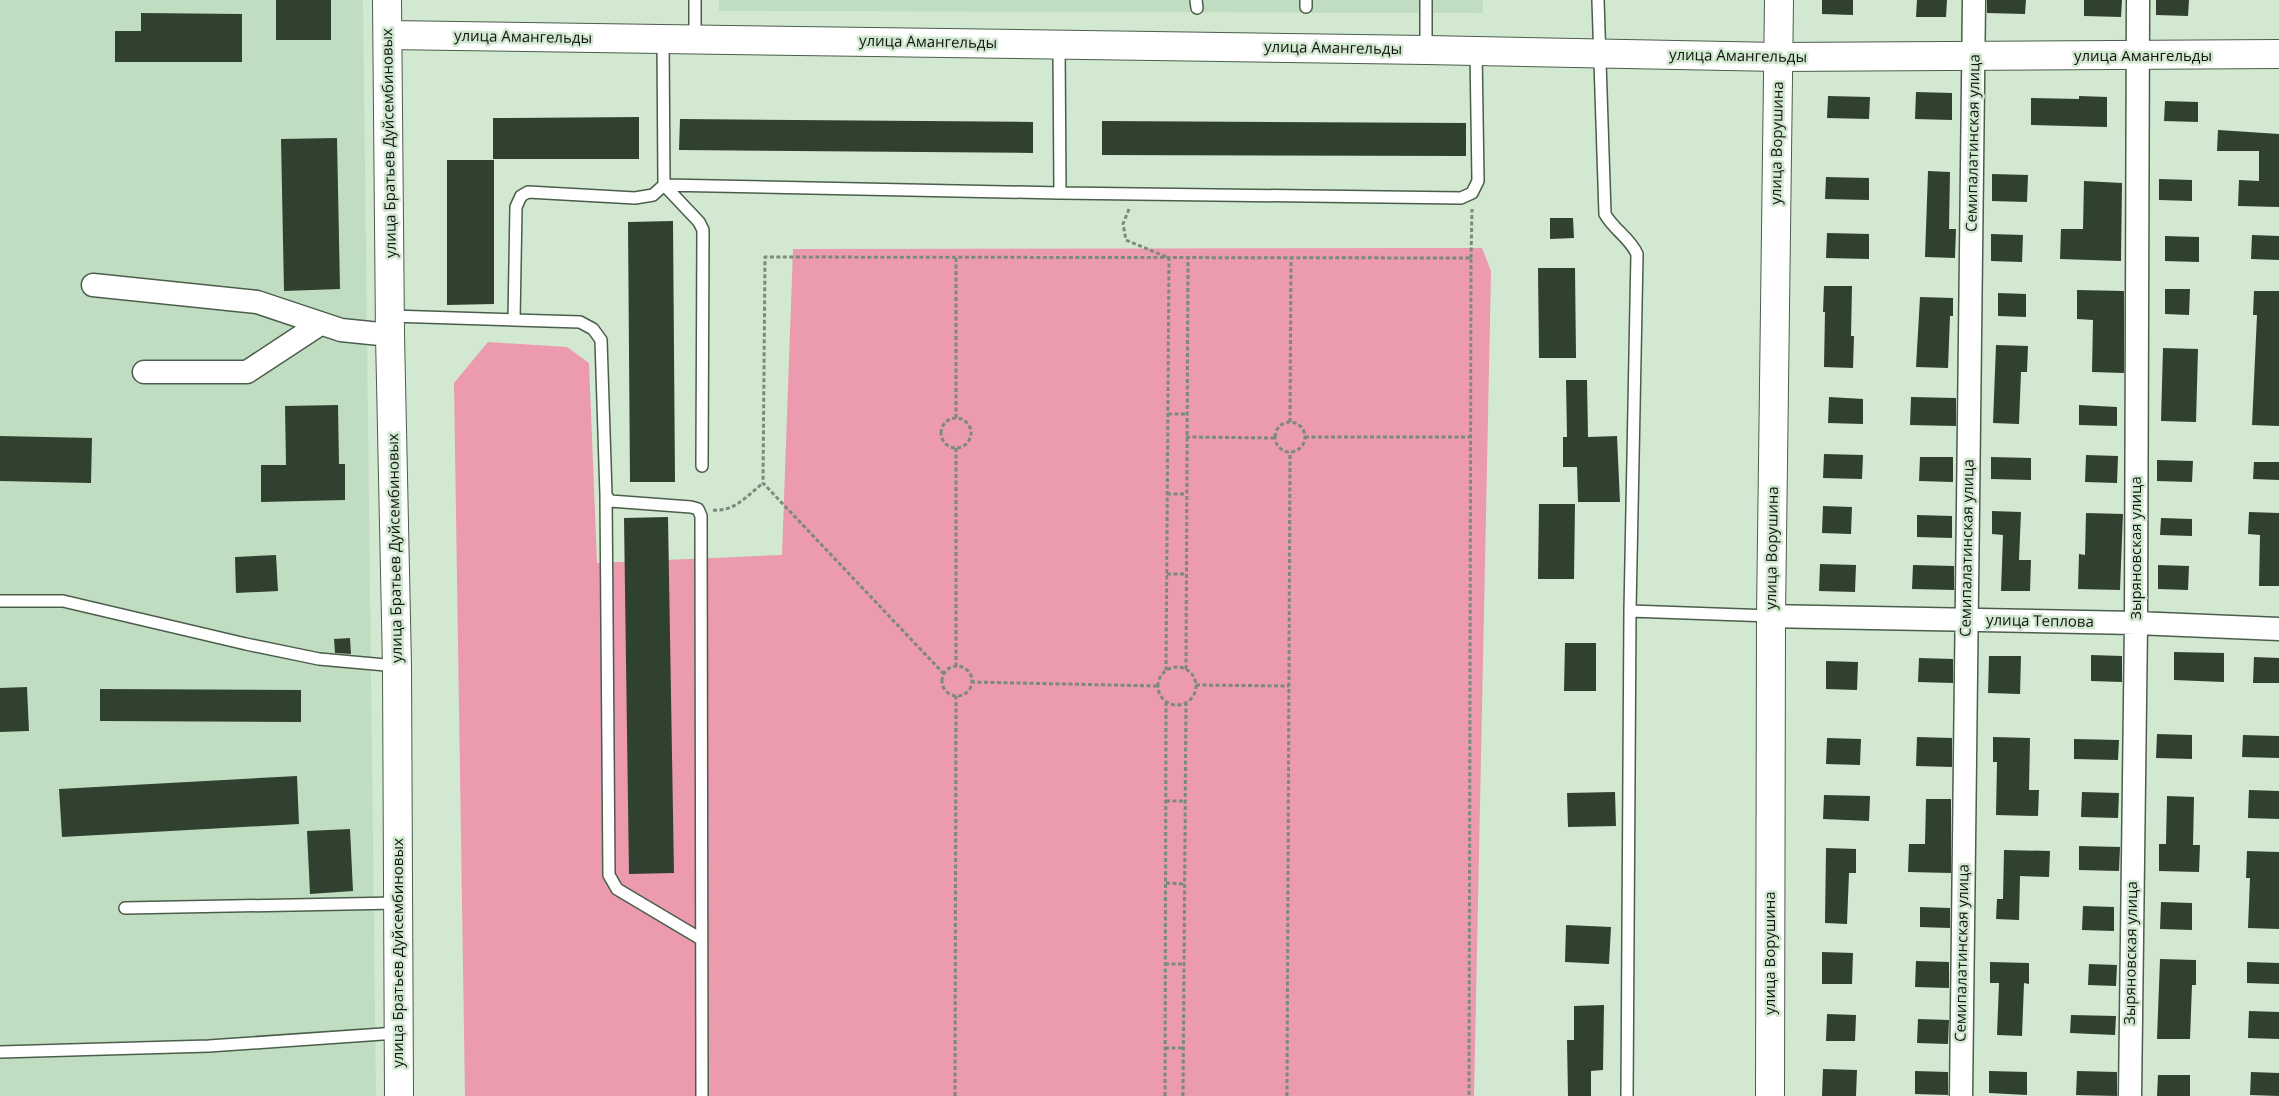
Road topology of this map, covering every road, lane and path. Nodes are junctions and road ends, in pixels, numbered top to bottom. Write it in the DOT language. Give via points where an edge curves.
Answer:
graph roads {
  1 [pos="387,0"];
  2 [pos="695,0"];
  3 [pos="1426,0"];
  4 [pos="1598,0"];
  5 [pos="1779,0"];
  6 [pos="1974,0"];
  7 [pos="2138,0"];
  8 [pos="388,35"];
  9 [pos="663,39"];
  10 [pos="695,39"];
  11 [pos="1059,44"];
  12 [pos="1426,50"];
  13 [pos="1476,51"];
  14 [pos="1599,54"];
  15 [pos="2279,54"];
  16 [pos="1974,56"];
  17 [pos="2138,56"];
  18 [pos="1778,57"];
  19 [pos="664,184"];
  20 [pos="1060,193"];
  21 [pos="1472,193"];
  22 [pos="1140,194"];
  23 [pos="956,258"];
  24 [pos="1169,258"];
  25 [pos="1188,258"];
  26 [pos="1291,258"];
  27 [pos="1471,258"];
  28 [pos="93,285"];
  29 [pos="514,320"];
  30 [pos="320,324"];
  31 [pos="390,325"];
  32 [pos="144,372"];
  33 [pos="1168,414"];
  34 [pos="1187,414"];
  35 [pos="956,418"];
  36 [pos="1290,422"];
  37 [pos="1186,437"];
  38 [pos="1305,437"];
  39 [pos="1471,437"];
  40 [pos="1275,438"];
  41 [pos="956,448"];
  42 [pos="1290,452"];
  43 [pos="702,466"];
  44 [pos="763,483"];
  45 [pos="1168,494"];
  46 [pos="1186,494"];
  47 [pos="606,495"];
  48 [pos="698,510"];
  49 [pos="1167,574"];
  50 [pos="1186,574"];
  51 [pos="0,601"];
  52 [pos="1630,611"];
  53 [pos="1771,616"];
  54 [pos="1966,619"];
  55 [pos="2136,623"];
  56 [pos="2279,629"];
  57 [pos="397,666"];
  58 [pos="956,666"];
  59 [pos="1186,669"];
  60 [pos="1166,670"];
  61 [pos="944,674"];
  62 [pos="971,682"];
  63 [pos="1196,685"];
  64 [pos="1158,686"];
  65 [pos="1289,686"];
  66 [pos="956,696"];
  67 [pos="1166,701"];
  68 [pos="1186,702"];
  69 [pos="1166,801"];
  70 [pos="1185,801"];
  71 [pos="1166,883"];
  72 [pos="1185,884"];
  73 [pos="397,903"];
  74 [pos="125,908"];
  75 [pos="701,939"];
  76 [pos="1165,964"];
  77 [pos="1184,964"];
  78 [pos="398,1033"];
  79 [pos="1165,1048"];
  80 [pos="1184,1048"];
  81 [pos="0,1052"];
  82 [pos="399,1096"];
  83 [pos="702,1096"];
  84 [pos="955,1096"];
  85 [pos="1165,1096"];
  86 [pos="1183,1096"];
  87 [pos="1287,1096"];
  88 [pos="1469,1096"];
  89 [pos="1627,1096"];
  90 [pos="1770,1096"];
  91 [pos="1960,1096"];
  92 [pos="2130,1096"];
  1 -- 8 [label="street, улица Братьев Дуйсембиновых"];
  2 -- 10 [label="lane"];
  3 -- 12 [label="lane"];
  4 -- 14 [label="lane"];
  5 -- 18 [label="street, улица Ворушина"];
  6 -- 16 [label="street, Семипалатинская улица"];
  7 -- 17 [label="street, Зыряновская улица"];
  8 -- 9 [label="street, улица Амангельды"];
  8 -- 31 [label="street, улица Братьев Дуйсембиновых"];
  9 -- 10 [label="street, улица Амангельды"];
  9 -- 19 [label="lane"];
  10 -- 11 [label="street, улица Амангельды"];
  11 -- 12 [label="street, улица Амангельды"];
  11 -- 20 [label="lane"];
  12 -- 13 [label="street, улица Амангельды"];
  13 -- 14 [label="street, улица Амангельды"];
  13 -- 21 [label="lane" via="1478,181"];
  14 -- 18 [label="street, улица Амангельды"];
  14 -- 52 [label="lane" via="1605,214 1637,254"];
  15 -- 17 [label="street, улица Амангельды"];
  16 -- 17 [label="street, улица Амангельды"];
  16 -- 18 [label="street, улица Амангельды"];
  16 -- 54 [label="street, Семипалатинская улица"];
  17 -- 55 [label="street, Зыряновская улица"];
  18 -- 53 [label="street, улица Ворушина"];
  19 -- 20 [label="lane"];
  19 -- 29 [label="lane" via="653,195 636,198 528,192 521,196 516,207"];
  19 -- 43 [label="lane" via="699,222 702,230"];
  20 -- 22 [label="lane"];
  21 -- 22 [label="lane" via="1461,198"];
  21 -- 27 [label="path"];
  22 -- 24 [label="path" via="1126,213 1123,224 1126,240"];
  23 -- 24 [label="path"];
  23 -- 35 [label="path"];
  23 -- 44 [label="path" via="765,257"];
  24 -- 25 [label="path"];
  24 -- 33 [label="path"];
  25 -- 26 [label="path"];
  25 -- 34 [label="path"];
  26 -- 27 [label="path"];
  26 -- 36 [label="path"];
  27 -- 39 [label="path"];
  28 -- 30 [label="street" via="257,302"];
  29 -- 31 [label="lane"];
  29 -- 47 [label="lane" via="580,322 593,329 600,340"];
  30 -- 31 [label="street" via="341,330"];
  30 -- 32 [label="street" via="247,372"];
  31 -- 57 [label="street, улица Братьев Дуйсембиновых"];
  33 -- 34 [label="path"];
  33 -- 45 [label="path"];
  34 -- 37 [label="path"];
  35 -- 41 [label="path" via="943,425 942,435 947,444"];
  35 -- 41 [label="path" via="965,421 971,433 965,445"];
  36 -- 38 [label="path" via="1299,425"];
  36 -- 40 [label="path" via="1278,429"];
  37 -- 40 [label="path"];
  37 -- 46 [label="path"];
  38 -- 39 [label="path"];
  38 -- 42 [label="path" via="1302,446"];
  39 -- 88 [label="path"];
  40 -- 42 [label="path" via="1278,446"];
  41 -- 58 [label="path"];
  42 -- 65 [label="path"];
  44 -- 48 [label="path" via="733,508"];
  44 -- 61 [label="path"];
  45 -- 46 [label="path"];
  45 -- 49 [label="path"];
  46 -- 50 [label="path"];
  47 -- 48 [label="lane" via="610,502"];
  47 -- 75 [label="lane" via="610,875 617,889"];
  48 -- 75 [label="lane" via="701,516"];
  49 -- 50 [label="path"];
  49 -- 60 [label="path"];
  50 -- 59 [label="path"];
  51 -- 57 [label="lane" via="63,601 319,659"];
  52 -- 53 [label="lane"];
  52 -- 89 [label="lane"];
  53 -- 54 [label="street, улица Теплова"];
  53 -- 90 [label="street, улица Ворушина"];
  54 -- 55 [label="street, улица Теплова"];
  54 -- 91 [label="street, Семипалатинская улица"];
  55 -- 56 [label="street, улица Теплова"];
  55 -- 92 [label="street, Зыряновская улица"];
  57 -- 73 [label="street, улица Братьев Дуйсембиновых"];
  58 -- 61 [label="path"];
  58 -- 62 [label="path" via="969,672"];
  59 -- 60 [label="path" via="1175,667"];
  59 -- 63 [label="path"];
  60 -- 64 [label="path"];
  61 -- 66 [label="path" via="944,689"];
  62 -- 64 [label="path"];
  62 -- 66 [label="path" via="965,694"];
  63 -- 65 [label="path"];
  63 -- 68 [label="path" via="1192,697"];
  64 -- 67 [label="path" via="1160,696"];
  65 -- 87 [label="path"];
  66 -- 84 [label="path"];
  67 -- 68 [label="path" via="1177,705"];
  67 -- 69 [label="path"];
  68 -- 70 [label="path"];
  69 -- 70 [label="path"];
  69 -- 71 [label="path"];
  70 -- 72 [label="path"];
  71 -- 72 [label="path"];
  71 -- 76 [label="path"];
  72 -- 77 [label="path"];
  73 -- 74 [label="lane"];
  73 -- 78 [label="street, улица Братьев Дуйсембиновых"];
  75 -- 83 [label="lane"];
  76 -- 77 [label="path"];
  76 -- 79 [label="path"];
  77 -- 80 [label="path"];
  78 -- 81 [label="lane" via="209,1046"];
  78 -- 82 [label="street, улица Братьев Дуйсембиновых"];
  79 -- 80 [label="path"];
  79 -- 85 [label="path"];
  80 -- 86 [label="path"];
}
